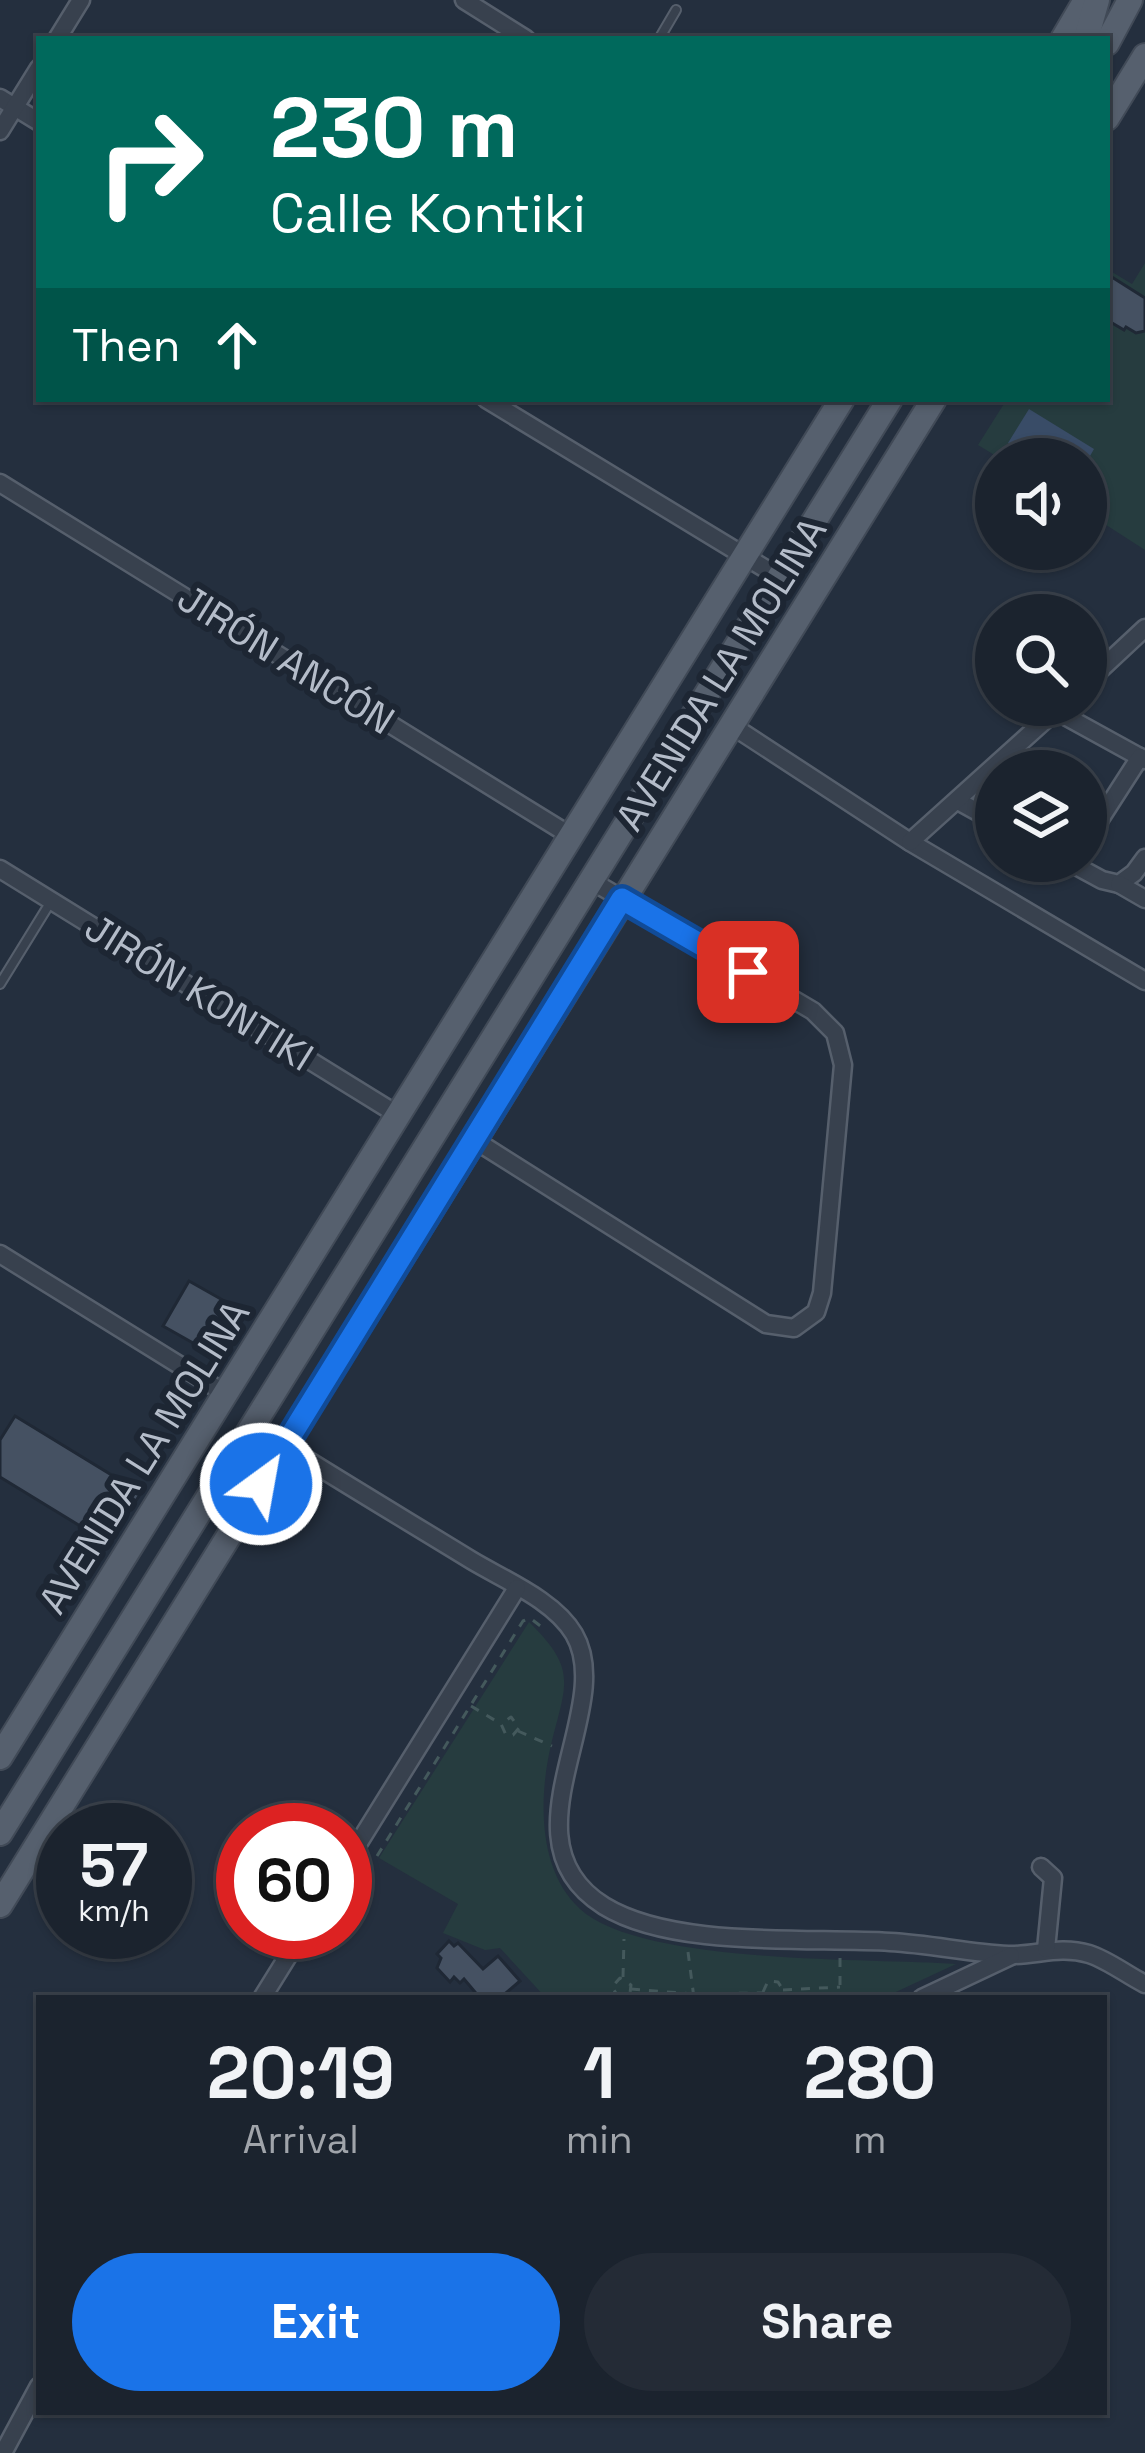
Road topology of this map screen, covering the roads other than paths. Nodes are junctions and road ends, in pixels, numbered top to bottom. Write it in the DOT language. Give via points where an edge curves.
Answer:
graph roads {
  1 [pos="81,0"];
  2 [pos="464,0"];
  3 [pos="1130,0"];
  4 [pos="1080,3"];
  5 [pos="676,10"];
  6 [pos="59,36"];
  7 [pos="521,36"];
  8 [pos="661,36"];
  9 [pos="1064,36"];
  10 [pos="1086,36"];
  11 [pos="1110,37"];
  12 [pos="1145,56"];
  13 [pos="36,71"];
  14 [pos="8,103"];
  15 [pos="1110,113"];
  16 [pos="36,120"];
  17 [pos="0,131"];
  18 [pos="491,402"];
  19 [pos="840,402"];
  20 [pos="888,402"];
  21 [pos="932,402"];
  22 [pos="862,442"];
  23 [pos="0,482"];
  24 [pos="882,483"];
  25 [pos="743,556"];
  26 [pos="779,577"];
  27 [pos="1145,628"];
  28 [pos="1107,663"];
  29 [pos="731,724"];
  30 [pos="1039,726"];
  31 [pos="1089,726"];
  32 [pos="1142,758"];
  33 [pos="958,801"];
  34 [pos="975,810"];
  35 [pos="1107,810"];
  36 [pos="572,836"];
  37 [pos="910,842"];
  38 [pos="1145,858"];
  39 [pos="0,869"];
  40 [pos="1107,878"];
  41 [pos="590,880"];
  42 [pos="1119,884"];
  43 [pos="622,899"];
  44 [pos="1145,899"];
  45 [pos="51,901"];
  46 [pos="1145,981"];
  47 [pos="0,983"];
  48 [pos="398,1115"];
  49 [pos="473,1139"];
  50 [pos="0,1254"];
  51 [pos="226,1394"];
  52 [pos="285,1446"];
  53 [pos="517,1588"];
  54 [pos="0,1757"];
  55 [pos="372,1821"];
  56 [pos="0,1833"];
  57 [pos="1041,1867"];
  58 [pos="0,1905"];
  59 [pos="1046,1949"];
  60 [pos="1012,1956"];
  61 [pos="286,1959"];
  62 [pos="1145,1984"];
  63 [pos="914,1994"];
  64 [pos="264,1995"];
  65 [pos="36,2392"];
  66 [pos="3,2453"];
  1 -- 6 [label="street"];
  2 -- 7 [label="street"];
  3 -- 11 [label="main road"];
  4 -- 9 [label="main road"];
  4 -- 10 [label="main road"];
  5 -- 8 [label="lane"];
  12 -- 15 [label="main road"];
  13 -- 14 [label="street"];
  14 -- 16 [label="street"];
  14 -- 17 [label="street"];
  18 -- 25 [label="street"];
  19 -- 25 [label="main road, AVENIDA LA MOLINA"];
  20 -- 22 [label="main road, AVENIDA LA MOLINA"];
  21 -- 24 [label="main road, AVENIDA LA MOLINA"];
  22 -- 24 [label="main road"];
  22 -- 26 [label="main road, AVENIDA LA MOLINA"];
  23 -- 36 [label="street, JIRÓN ANCÓN"];
  24 -- 29 [label="main road, AVENIDA LA MOLINA"];
  25 -- 26 [label="street"];
  25 -- 36 [label="main road, AVENIDA LA MOLINA"];
  26 -- 41 [label="main road, AVENIDA LA MOLINA"];
  27 -- 28 [label="street"];
  29 -- 37 [label="street"];
  29 -- 43 [label="main road, AVENIDA LA MOLINA"];
  30 -- 33 [label="street"];
  31 -- 32 [label="street"];
  32 -- 35 [label="street"];
  33 -- 34 [label="street"];
  33 -- 37 [label="street"];
  36 -- 48 [label="main road, AVENIDA LA MOLINA"];
  37 -- 46 [label="street"];
  38 -- 42 [label="street"];
  39 -- 45 [label="street, JIRÓN KONTIKI"];
  40 -- 42 [label="street"];
  41 -- 43 [label="street"];
  41 -- 56 [label="main road, AVENIDA LA MOLINA"];
  42 -- 44 [label="street"];
  43 -- 49 [label="main road, AVENIDA LA MOLINA"];
  43 -- 49 [label="street" via="822,1017 840,1043 840,1124 822,1293 811,1319 794,1328 766,1324"];
  45 -- 47 [label="lane"];
  45 -- 48 [label="street, JIRÓN KONTIKI"];
  48 -- 51 [label="main road, AVENIDA LA MOLINA"];
  49 -- 52 [label="main road, AVENIDA LA MOLINA"];
  50 -- 51 [label="street"];
  51 -- 54 [label="main road, AVENIDA LA MOLINA"];
  52 -- 53 [label="street"];
  52 -- 58 [label="main road, AVENIDA LA MOLINA"];
  53 -- 55 [label="street"];
  53 -- 60 [label="street" via="558,1615 581,1650 584,1677 560,1828 570,1868 596,1900 682,1931"];
  57 -- 59 [label="street" via="1053,1878"];
  59 -- 60 [label="street"];
  59 -- 62 [label="street" via="1090,1954"];
  60 -- 63 [label="street"];
  61 -- 64 [label="street"];
  65 -- 66 [label="street"];
}
